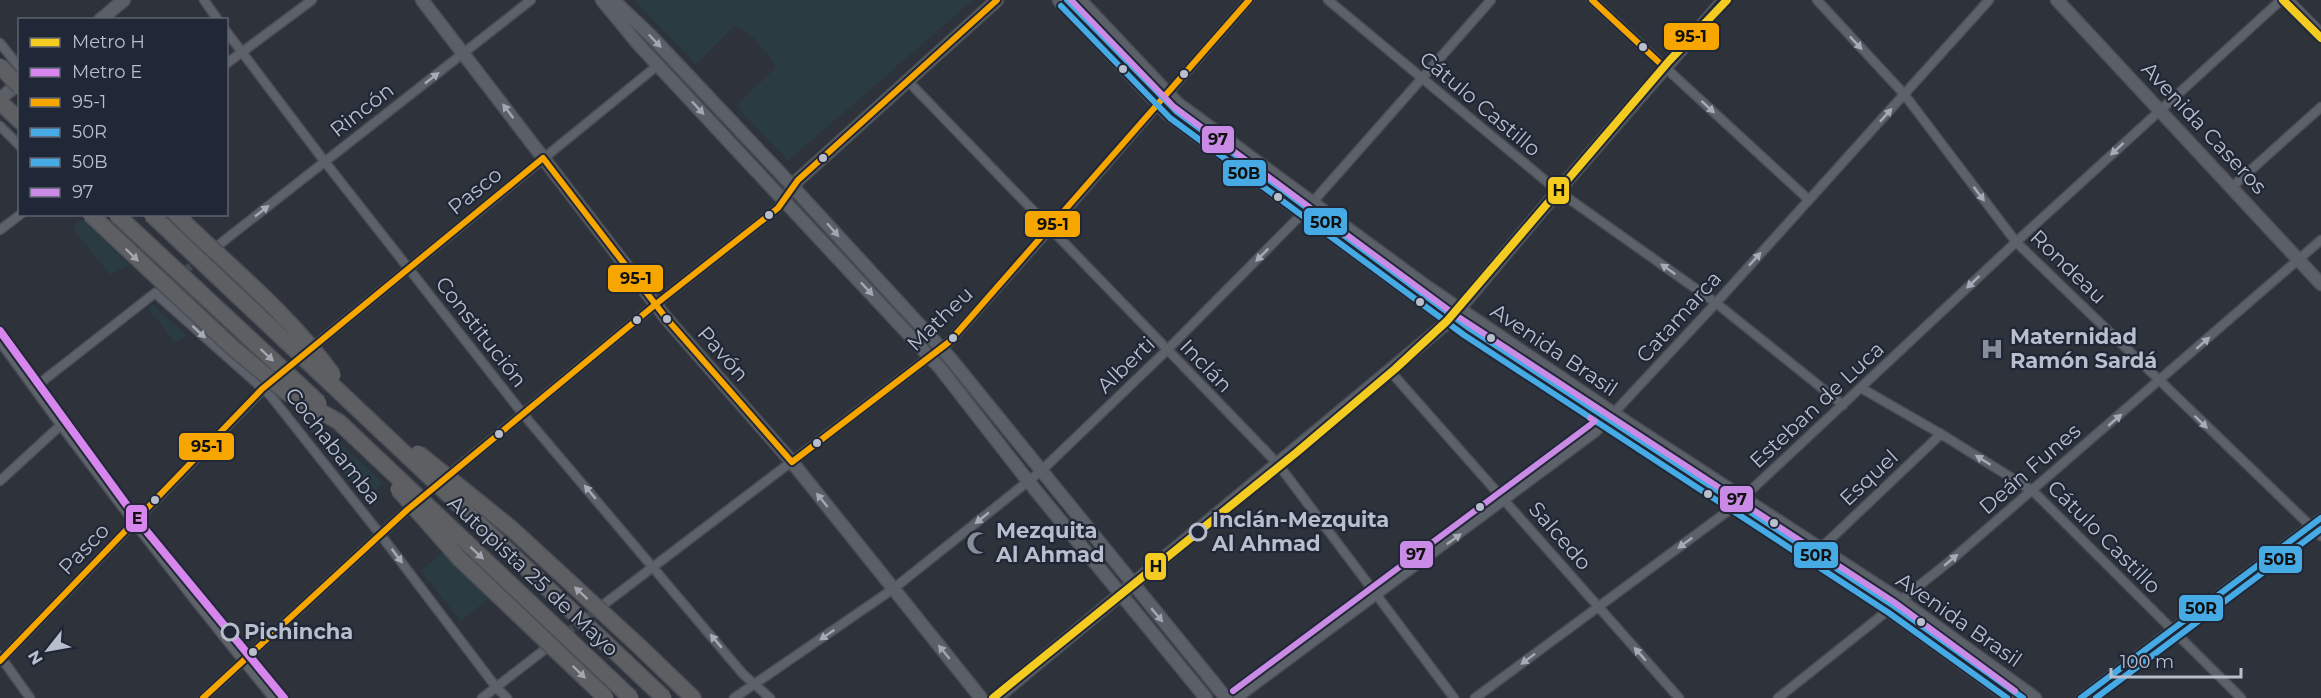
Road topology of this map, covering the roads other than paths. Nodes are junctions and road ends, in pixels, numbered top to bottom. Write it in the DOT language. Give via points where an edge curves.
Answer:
graph roads {
  1 [pos="124,0"];
  2 [pos="204,0"];
  3 [pos="312,0"];
  4 [pos="422,0"];
  5 [pos="531,0"];
  6 [pos="602,0"];
  7 [pos="613,0"];
  8 [pos="997,0"];
  9 [pos="1059,0"];
  10 [pos="1080,0"];
  11 [pos="1249,0"];
  12 [pos="1328,0"];
  13 [pos="1491,0"];
  14 [pos="1592,0"];
  15 [pos="1724,0"];
  16 [pos="1816,0"];
  17 [pos="1989,0"];
  18 [pos="2057,0"];
  19 [pos="2282,0"];
  20 [pos="2289,0"];
  21 [pos="102,18"];
  22 [pos="217,18"];
  23 [pos="2321,33"];
  24 [pos="228,34"];
  25 [pos="0,43"];
  26 [pos="242,52"];
  27 [pos="464,52"];
  28 [pos="228,62"];
  29 [pos="658,65"];
  30 [pos="0,66"];
  31 [pos="18,66"];
  32 [pos="1664,68"];
  33 [pos="1421,78"];
  34 [pos="907,80"];
  35 [pos="18,83"];
  36 [pos="18,86"];
  37 [pos="1167,93"];
  38 [pos="1904,94"];
  39 [pos="0,100"];
  40 [pos="1157,104"];
  41 [pos="2321,107"];
  42 [pos="2160,110"];
  43 [pos="18,119"];
  44 [pos="0,126"];
  45 [pos="18,144"];
  46 [pos="543,158"];
  47 [pos="325,162"];
  48 [pos="793,186"];
  49 [pos="2232,187"];
  50 [pos="1558,191"];
  51 [pos="1808,199"];
  52 [pos="784,200"];
  53 [pos="1313,202"];
  54 [pos="1303,213"];
  55 [pos="18,216"];
  56 [pos="92,216"];
  57 [pos="118,216"];
  58 [pos="153,216"];
  59 [pos="178,216"];
  60 [pos="1050,229"];
  61 [pos="0,230"];
  62 [pos="2321,240"];
  63 [pos="2016,242"];
  64 [pos="216,247"];
  65 [pos="2298,259"];
  66 [pos="408,269"];
  67 [pos="2321,284"];
  68 [pos="1716,303"];
  69 [pos="656,304"];
  70 [pos="1459,310"];
  71 [pos="1449,321"];
  72 [pos="0,338"];
  73 [pos="315,345"];
  74 [pos="941,348"];
  75 [pos="1166,351"];
  76 [pos="930,358"];
  77 [pos="1390,371"];
  78 [pos="2159,381"];
  79 [pos="265,386"];
  80 [pos="35,387"];
  81 [pos="1861,388"];
  82 [pos="354,405"];
  83 [pos="1843,405"];
  84 [pos="523,414"];
  85 [pos="1614,414"];
  86 [pos="339,422"];
  87 [pos="373,423"];
  88 [pos="62,424"];
  89 [pos="1604,424"];
  90 [pos="1941,434"];
  91 [pos="358,440"];
  92 [pos="792,462"];
  93 [pos="1278,464"];
  94 [pos="1041,471"];
  95 [pos="451,472"];
  96 [pos="0,481"];
  97 [pos="1028,482"];
  98 [pos="2033,491"];
  99 [pos="1743,499"];
  100 [pos="1505,501"];
  101 [pos="1732,508"];
  102 [pos="407,510"];
  103 [pos="2321,518"];
  104 [pos="135,522"];
  105 [pos="2310,526"];
  106 [pos="380,534"];
  107 [pos="2321,536"];
  108 [pos="1821,548"];
  109 [pos="654,568"];
  110 [pos="1132,585"];
  111 [pos="893,589"];
  112 [pos="1120,594"];
  113 [pos="1377,596"];
  114 [pos="1900,601"];
  115 [pos="603,605"];
  116 [pos="1598,607"];
  117 [pos="1889,610"];
  118 [pos="2173,631"];
  119 [pos="548,647"];
  120 [pos="1,658"];
  121 [pos="244,659"];
  122 [pos="755,684"];
  123 [pos="496,687"];
  124 [pos="30,698"];
  125 [pos="204,698"];
  126 [pos="276,698"];
  127 [pos="482,698"];
  128 [pos="507,698"];
  129 [pos="606,698"];
  130 [pos="631,698"];
  131 [pos="664,698"];
  132 [pos="693,698"];
  133 [pos="734,698"];
  134 [pos="770,698"];
  135 [pos="981,698"];
  136 [pos="996,698"];
  137 [pos="1206,698"];
  138 [pos="1226,698"];
  139 [pos="1238,698"];
  140 [pos="1454,698"];
  141 [pos="1475,698"];
  142 [pos="1679,698"];
  143 [pos="1778,698"];
  144 [pos="2010,698"];
  145 [pos="2035,698"];
  146 [pos="2081,698"];
  147 [pos="2241,698"];
  1 -- 21 [label="main road"];
  2 -- 22 [label="street"];
  3 -- 26 [label="street"];
  4 -- 27 [label="main road, Pavón"];
  5 -- 27 [label="street, Rincón"];
  6 -- 29 [label="main road"];
  7 -- 48 [label="main road, one-way"];
  8 -- 34 [label="main road"];
  9 -- 40 [label="main road, Avenida Brasil"];
  10 -- 37 [label="main road, Avenida Brasil"];
  11 -- 37 [label="street, Matheu"];
  12 -- 33 [label="street, Cátulo Castillo"];
  13 -- 33 [label="street, Alberti"];
  14 -- 32 [label="street"];
  15 -- 32 [label="main road"];
  16 -- 38 [label="street, Rondeau, one-way"];
  17 -- 38 [label="street, Catamarca"];
  18 -- 42 [label="main road, Avenida Caseros"];
  19 -- 42 [label="street, Esteban de Luca"];
  20 -- 23 [label="street"];
  24 -- 26 [label="street, Constitución"];
  25 -- 31 [label="street"];
  26 -- 28 [label="street"];
  26 -- 47 [label="street, Constitución"];
  46 -- 27 [label="main road, Pavón, one-way"];
  47 -- 27 [label="street, Rincón, one-way"];
  29 -- 46 [label="street, Pasco"];
  29 -- 52 [label="main road, one-way"];
  30 -- 35 [label="highway, bridge"];
  32 -- 50 [label="main road"];
  32 -- 51 [label="street, one-way"];
  33 -- 50 [label="street, Cátulo Castillo"];
  33 -- 53 [label="street, Alberti"];
  34 -- 48 [label="main road"];
  34 -- 60 [label="street, Inclán"];
  36 -- 39 [label="main road"];
  37 -- 40 [label="street, Matheu"];
  37 -- 53 [label="main road, Avenida Brasil"];
  51 -- 38 [label="street, Catamarca, one-way"];
  38 -- 63 [label="street, Rondeau, one-way"];
  39 -- 43 [label="highway"];
  40 -- 54 [label="main road, Avenida Brasil"];
  40 -- 60 [label="street, Matheu"];
  41 -- 49 [label="street"];
  42 -- 49 [label="main road, Avenida Caseros"];
  42 -- 63 [label="street, Esteban de Luca, one-way"];
  44 -- 45 [label="street"];
  46 -- 66 [label="street, Pasco"];
  46 -- 69 [label="main road, Pavón"];
  64 -- 47 [label="street, Rincón, one-way"];
  47 -- 66 [label="street, Constitución"];
  48 -- 52 [label="main road"];
  48 -- 74 [label="main road, one-way"];
  49 -- 65 [label="main road, Avenida Caseros"];
  68 -- 50 [label="street, Cátulo Castillo, one-way"];
  50 -- 70 [label="main road"];
  68 -- 51 [label="street, Catamarca, one-way"];
  52 -- 69 [label="street" via="770,216"];
  52 -- 76 [label="main road, one-way"];
  53 -- 54 [label="street, Alberti"];
  53 -- 70 [label="main road, Avenida Brasil"];
  54 -- 71 [label="main road, Avenida Brasil"];
  54 -- 75 [label="street, Alberti, one-way"];
  55 -- 61 [label="street"];
  56 -- 86 [label="highway, one-way, bridge" via="249,362 286,392"];
  57 -- 86 [label="highway, Autopista 25 de Mayo, one-way, bridge"];
  58 -- 82 [label="highway, Autopista 25 de Mayo, bridge"];
  59 -- 82 [label="highway, bridge" via="308,343"];
  60 -- 74 [label="street, Matheu"];
  60 -- 75 [label="street, Inclán"];
  62 -- 65 [label="street, Deán Funes"];
  63 -- 78 [label="street, Rondeau"];
  63 -- 81 [label="street, Esteban de Luca, one-way"];
  65 -- 67 [label="main road, Avenida Caseros"];
  78 -- 65 [label="street, Deán Funes, one-way"];
  66 -- 73 [label="street, Pasco"];
  66 -- 84 [label="street, Constitución"];
  68 -- 83 [label="street, Cátulo Castillo"];
  68 -- 85 [label="street, Catamarca"];
  69 -- 84 [label="street"];
  69 -- 92 [label="main road, Pavón"];
  70 -- 71 [label="main road"];
  70 -- 85 [label="main road, Avenida Brasil"];
  71 -- 77 [label="main road"];
  71 -- 89 [label="main road, Avenida Brasil"];
  72 -- 80 [label="main road"];
  74 -- 76 [label="street, Matheu"];
  74 -- 94 [label="main road"];
  75 -- 93 [label="street, Inclán"];
  75 -- 94 [label="street, Alberti"];
  76 -- 92 [label="street, Matheu"];
  76 -- 97 [label="main road"];
  77 -- 93 [label="main road"];
  77 -- 100 [label="street, Salcedo"];
  98 -- 78 [label="street, Deán Funes, one-way"];
  78 -- 105 [label="street, Rondeau, one-way"];
  80 -- 79 [label="street, Cochabamba, one-way" via="155,293"];
  79 -- 104 [label="street, Pasco"];
  79 -- 106 [label="street, Cochabamba"];
  80 -- 88 [label="main road"];
  81 -- 83 [label="street, Esteban de Luca"];
  81 -- 90 [label="street, Cátulo Castillo"];
  82 -- 87 [label="highway, Autopista 25 de Mayo, bridge"];
  83 -- 99 [label="street, Esteban de Luca"];
  84 -- 95 [label="street"];
  109 -- 84 [label="street, Constitución, one-way"];
  85 -- 89 [label="street, Catamarca"];
  85 -- 99 [label="main road, Avenida Brasil"];
  86 -- 91 [label="highway, Autopista 25 de Mayo"];
  87 -- 131 [label="highway, Autopista 25 de Mayo, bridge"];
  132 -- 87 [label="highway, one-way, bridge" via="512,529 410,447"];
  88 -- 96 [label="street"];
  88 -- 104 [label="main road"];
  89 -- 100 [label="street, Catamarca"];
  89 -- 101 [label="main road, Avenida Brasil"];
  98 -- 90 [label="street, Cátulo Castillo, one-way"];
  90 -- 108 [label="street, Esquel"];
  91 -- 129 [label="highway, one-way, bridge" via="444,542"];
  91 -- 130 [label="highway, Autopista 25 de Mayo, one-way, bridge"];
  92 -- 109 [label="street, Matheu"];
  111 -- 92 [label="main road, Pavón, one-way"];
  93 -- 110 [label="main road"];
  93 -- 113 [label="street, Inclán"];
  94 -- 97 [label="street, Alberti"];
  94 -- 110 [label="main road"];
  97 -- 111 [label="street, Alberti, one-way"];
  97 -- 112 [label="main road"];
  114 -- 98 [label="street, Deán Funes, one-way"];
  98 -- 118 [label="street, Cátulo Castillo"];
  99 -- 101 [label="street, Esteban de Luca"];
  99 -- 108 [label="main road, Avenida Brasil"];
  113 -- 100 [label="street, Catamarca, one-way"];
  100 -- 116 [label="street, Salcedo"];
  101 -- 116 [label="street, Esteban de Luca, one-way"];
  101 -- 117 [label="main road, Avenida Brasil"];
  102 -- 106 [label="street"];
  103 -- 105 [label="street"];
  104 -- 120 [label="street, Pasco"];
  104 -- 121 [label="main road"];
  105 -- 107 [label="street, Rondeau"];
  105 -- 118 [label="street"];
  106 -- 121 [label="street"];
  106 -- 123 [label="street, Cochabamba, one-way"];
  108 -- 114 [label="main road, Avenida Brasil"];
  109 -- 115 [label="street, Matheu"];
  122 -- 109 [label="street, Constitución, one-way"];
  110 -- 112 [label="main road"];
  110 -- 138 [label="main road, one-way"];
  111 -- 122 [label="street, Alberti, one-way"];
  135 -- 111 [label="main road, Pavón, one-way"];
  112 -- 136 [label="main road"];
  112 -- 137 [label="main road"];
  113 -- 139 [label="street, Catamarca"];
  113 -- 140 [label="street, Inclán"];
  114 -- 117 [label="street, Deán Funes"];
  114 -- 145 [label="main road, Avenida Brasil"];
  116 -- 141 [label="street, Esteban de Luca, one-way"];
  142 -- 116 [label="street, Salcedo, one-way"];
  117 -- 143 [label="street, Deán Funes"];
  117 -- 144 [label="main road, Avenida Brasil"];
  118 -- 146 [label="street"];
  118 -- 147 [label="street, Cátulo Castillo"];
  119 -- 123 [label="street"];
  120 -- 124 [label="street"];
  121 -- 125 [label="street"];
  121 -- 126 [label="main road"];
  122 -- 133 [label="street, Alberti"];
  122 -- 134 [label="street, Constitución"];
  123 -- 127 [label="street"];
  123 -- 128 [label="street, Cochabamba"];
}
